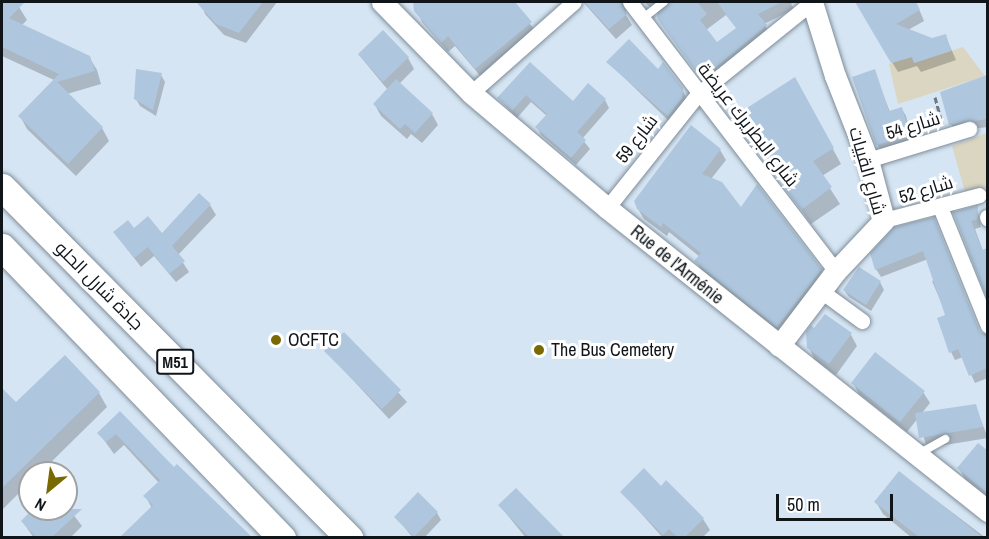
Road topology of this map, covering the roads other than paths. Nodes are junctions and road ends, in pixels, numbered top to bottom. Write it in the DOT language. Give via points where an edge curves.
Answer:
graph roads {
  1 [pos="574,2"];
  2 [pos="630,2"];
  3 [pos="664,2"];
  4 [pos="812,2"];
  5 [pos="386,3"];
  6 [pos="642,19"];
  7 [pos="471,93"];
  8 [pos="698,94"];
  9 [pos="969,129"];
  10 [pos="868,160"];
  11 [pos="2,188"];
  12 [pos="979,195"];
  13 [pos="907,207"];
  14 [pos="940,207"];
  15 [pos="607,208"];
  16 [pos="883,217"];
  17 [pos="2,247"];
  18 [pos="836,271"];
  19 [pos="821,291"];
  20 [pos="862,321"];
  21 [pos="987,326"];
  22 [pos="779,346"];
  23 [pos="945,439"];
  24 [pos="916,455"];
  25 [pos="987,511"];
  26 [pos="282,537"];
  27 [pos="349,537"];
  1 -- 7 [label="street"];
  2 -- 6 [label="street, شارع البطريرك عريضة"];
  3 -- 6 [label="lane"];
  4 -- 8 [label="street, شارع 59"];
  4 -- 10 [label="street, شارع القبيات" via="835,76"];
  5 -- 7 [label="street, Rue de l'Arménie"];
  6 -- 8 [label="street, شارع البطريرك عريضة"];
  7 -- 15 [label="street, Rue de l'Arménie"];
  8 -- 15 [label="street, شارع 59"];
  8 -- 18 [label="street, شارع البطريرك عريضة"];
  9 -- 10 [label="street, شارع 54"];
  10 -- 16 [label="street, شارع القبيات"];
  11 -- 27 [label="highway, جادة شارل الحلو / M51"];
  12 -- 14 [label="street, شارع 52"];
  13 -- 16 [label="lane"];
  14 -- 16 [label="street, شارع 52"];
  14 -- 21 [label="street"];
  15 -- 22 [label="street, Rue de l'Arménie"];
  16 -- 18 [label="street, شارع القبيات"];
  17 -- 26 [label="highway, M51"];
  18 -- 19 [label="street, شارع القبيات"];
  19 -- 20 [label="street"];
  19 -- 22 [label="street, شارع القبيات"];
  22 -- 24 [label="street, Rue de l'Arménie"];
  23 -- 24 [label="lane"];
  24 -- 25 [label="street, Rue de l'Arménie"];
}
